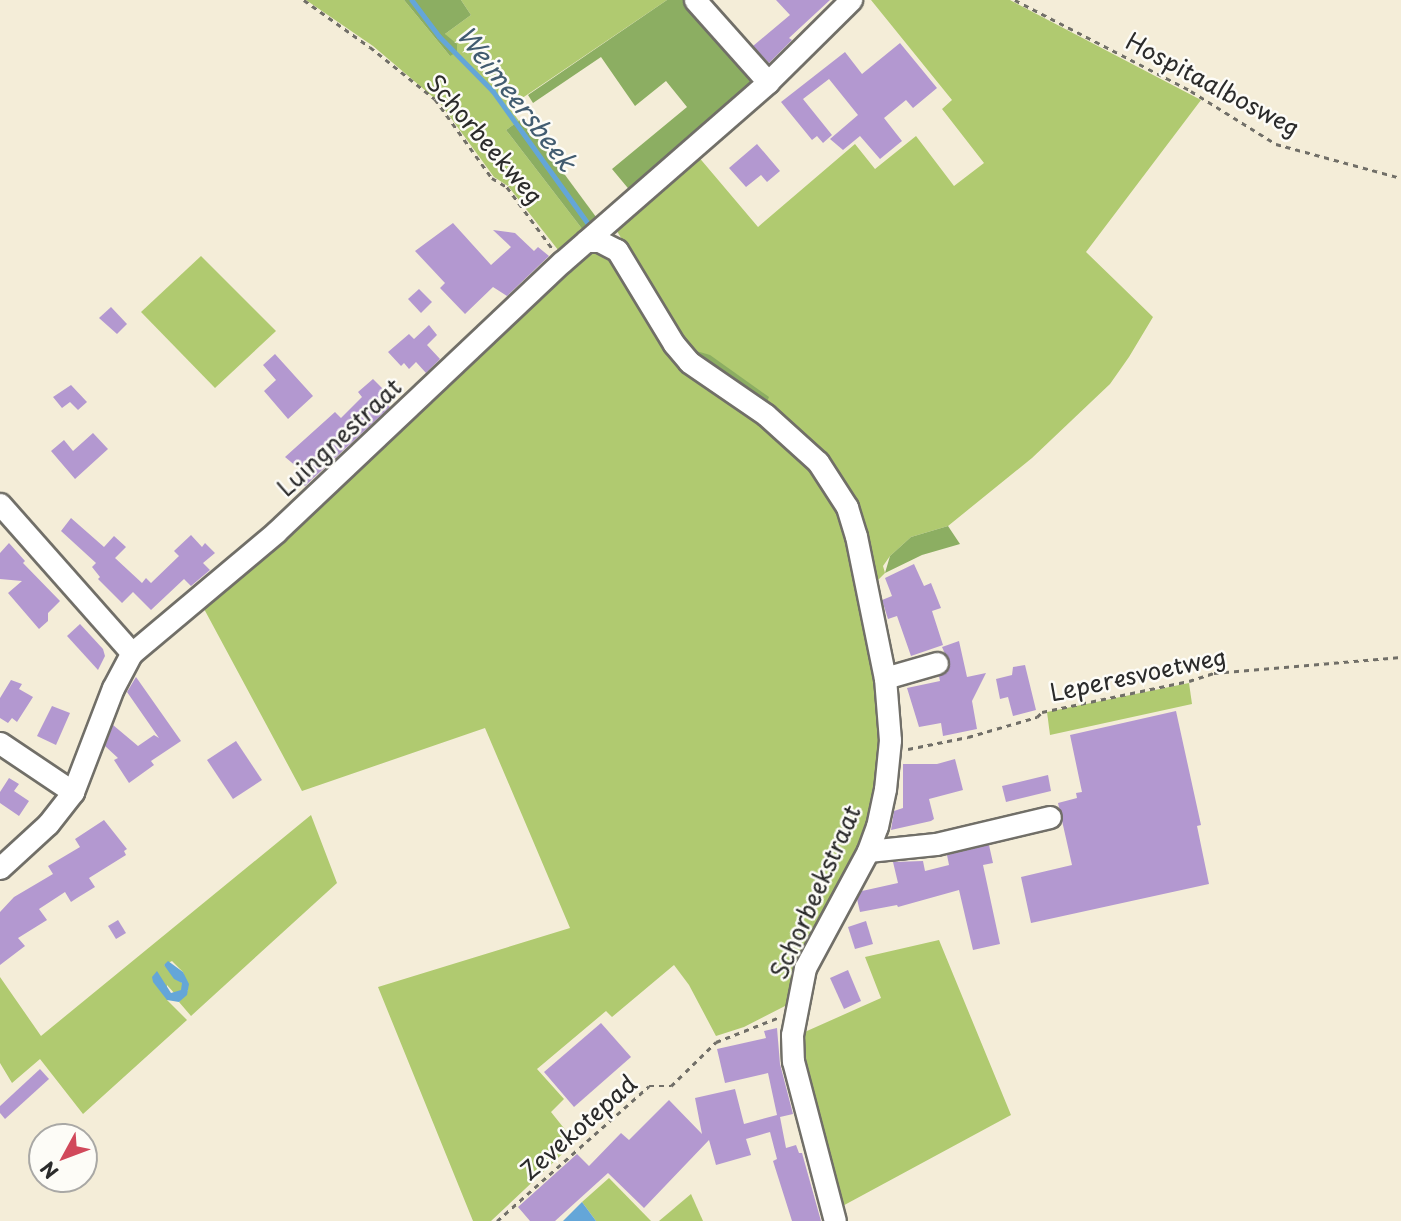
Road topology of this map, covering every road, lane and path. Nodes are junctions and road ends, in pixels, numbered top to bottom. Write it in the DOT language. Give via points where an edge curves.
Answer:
graph roads {
  1 [pos="304,0"];
  2 [pos="695,0"];
  3 [pos="851,0"];
  4 [pos="1015,0"];
  5 [pos="768,82"];
  6 [pos="1401,178"];
  7 [pos="586,241"];
  8 [pos="562,262"];
  9 [pos="0,504"];
  10 [pos="132,653"];
  11 [pos="1401,657"];
  12 [pos="937,663"];
  13 [pos="885,678"];
  14 [pos="0,743"];
  15 [pos="888,751"];
  16 [pos="73,792"];
  17 [pos="1050,817"];
  18 [pos="868,851"];
  19 [pos="0,868"];
  20 [pos="794,1012"];
  21 [pos="497,1221"];
  22 [pos="835,1221"];
  1 -- 8 [label="path, Schorbeekweg" via="435,99 492,178 508,187"];
  2 -- 5 [label="street"];
  3 -- 5 [label="street, Luingnestraat"];
  4 -- 6 [label="path, Hospitaalbosweg" via="1191,91 1276,144"];
  5 -- 7 [label="street, Luingnestraat"];
  7 -- 8 [label="street, Luingnestraat"];
  7 -- 13 [label="street, Schorbeekstraat" via="599,241 617,250 674,344 690,362 784,429 837,489 856,536"];
  8 -- 10 [label="street, Luingnestraat" via="275,532"];
  9 -- 10 [label="street"];
  10 -- 16 [label="street, Luingnestraat" via="113,688"];
  11 -- 15 [label="path, Leperesvoetweg" via="1214,673 1042,712 968,737"];
  12 -- 13 [label="street"];
  13 -- 15 [label="street, Schorbeekstraat"];
  14 -- 16 [label="street"];
  15 -- 18 [label="street, Schorbeekstraat" via="882,808"];
  16 -- 19 [label="street, Luingnestraat" via="48,824"];
  17 -- 18 [label="street" via="936,844"];
  18 -- 20 [label="street, Schorbeekstraat" via="805,968"];
  20 -- 21 [label="path, Zevekotepad" via="716,1042 671,1086 649,1086"];
  20 -- 22 [label="street, Schorbeekstraat" via="793,1060"];
}
